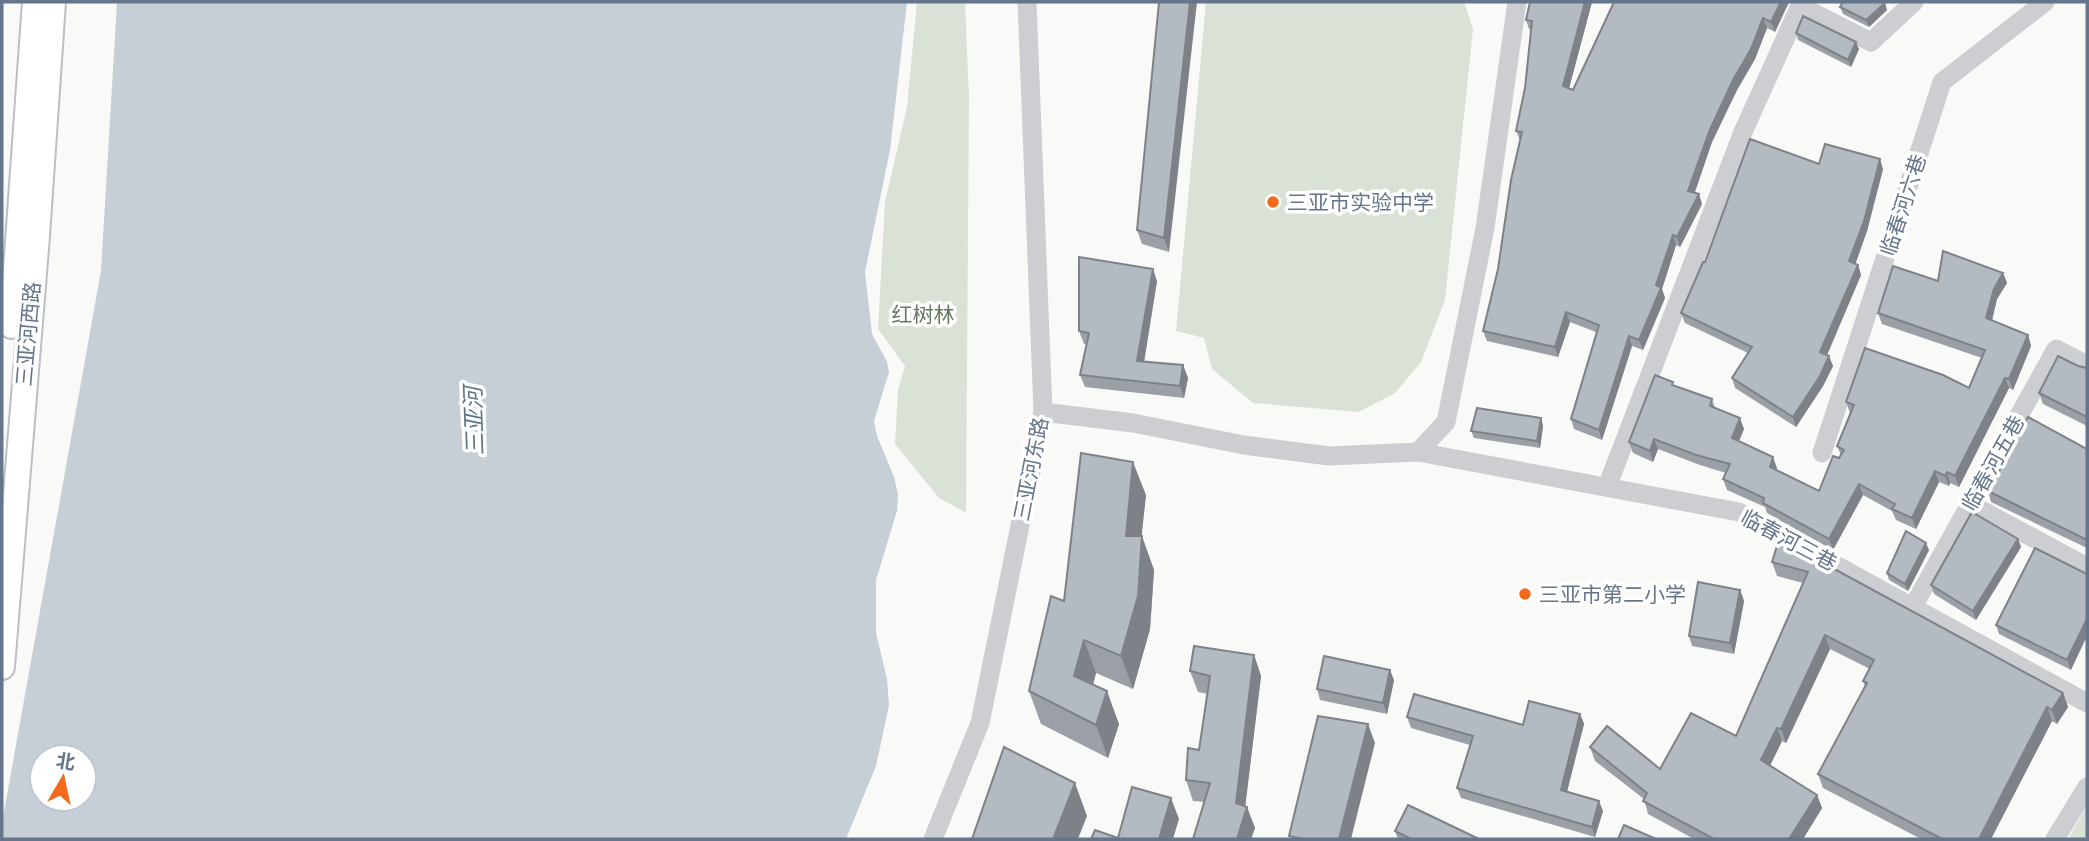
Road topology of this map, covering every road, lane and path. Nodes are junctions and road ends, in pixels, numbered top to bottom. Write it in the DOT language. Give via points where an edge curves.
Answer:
graph roads {
  1 [pos="35,2"];
  2 [pos="53,2"];
  3 [pos="1027,2"];
  4 [pos="1517,2"];
  5 [pos="1914,2"];
  6 [pos="2045,2"];
  7 [pos="1801,4"];
  8 [pos="8,289"];
  9 [pos="2087,365"];
  10 [pos="1043,412"];
  11 [pos="1418,452"];
  12 [pos="1822,453"];
  13 [pos="2,472"];
  14 [pos="1607,487"];
  15 [pos="1970,504"];
  16 [pos="2087,567"];
  17 [pos="1913,607"];
  18 [pos="2,667"];
  19 [pos="2087,703"];
  20 [pos="2087,787"];
  21 [pos="933,839"];
  22 [pos="2055,839"];
  1 -- 8 [label="main road, 三亚河西路"];
  2 -- 18 [label="main road, 三亚河西路"];
  3 -- 10 [label="street, 三亚河东路"];
  4 -- 11 [label="street" via="1485,228 1446,422"];
  5 -- 7 [label="street" via="1871,42"];
  6 -- 12 [label="street, 临春河六巷" via="1942,82"];
  7 -- 14 [label="street" via="1743,132"];
  8 -- 13 [label="main road, 三亚河西路"];
  9 -- 15 [label="street, 临春河五巷" via="2056,349"];
  10 -- 11 [label="street, 临春河三巷" via="1329,456"];
  10 -- 21 [label="street, 三亚河东路" via="980,723"];
  11 -- 14 [label="street, 临春河三巷"];
  14 -- 17 [label="street, 临春河三巷" via="1739,512"];
  15 -- 16 [label="street"];
  15 -- 17 [label="street, 临春河五巷"];
  17 -- 19 [label="street, 临春河三巷"];
  20 -- 22 [label="street"];
}
